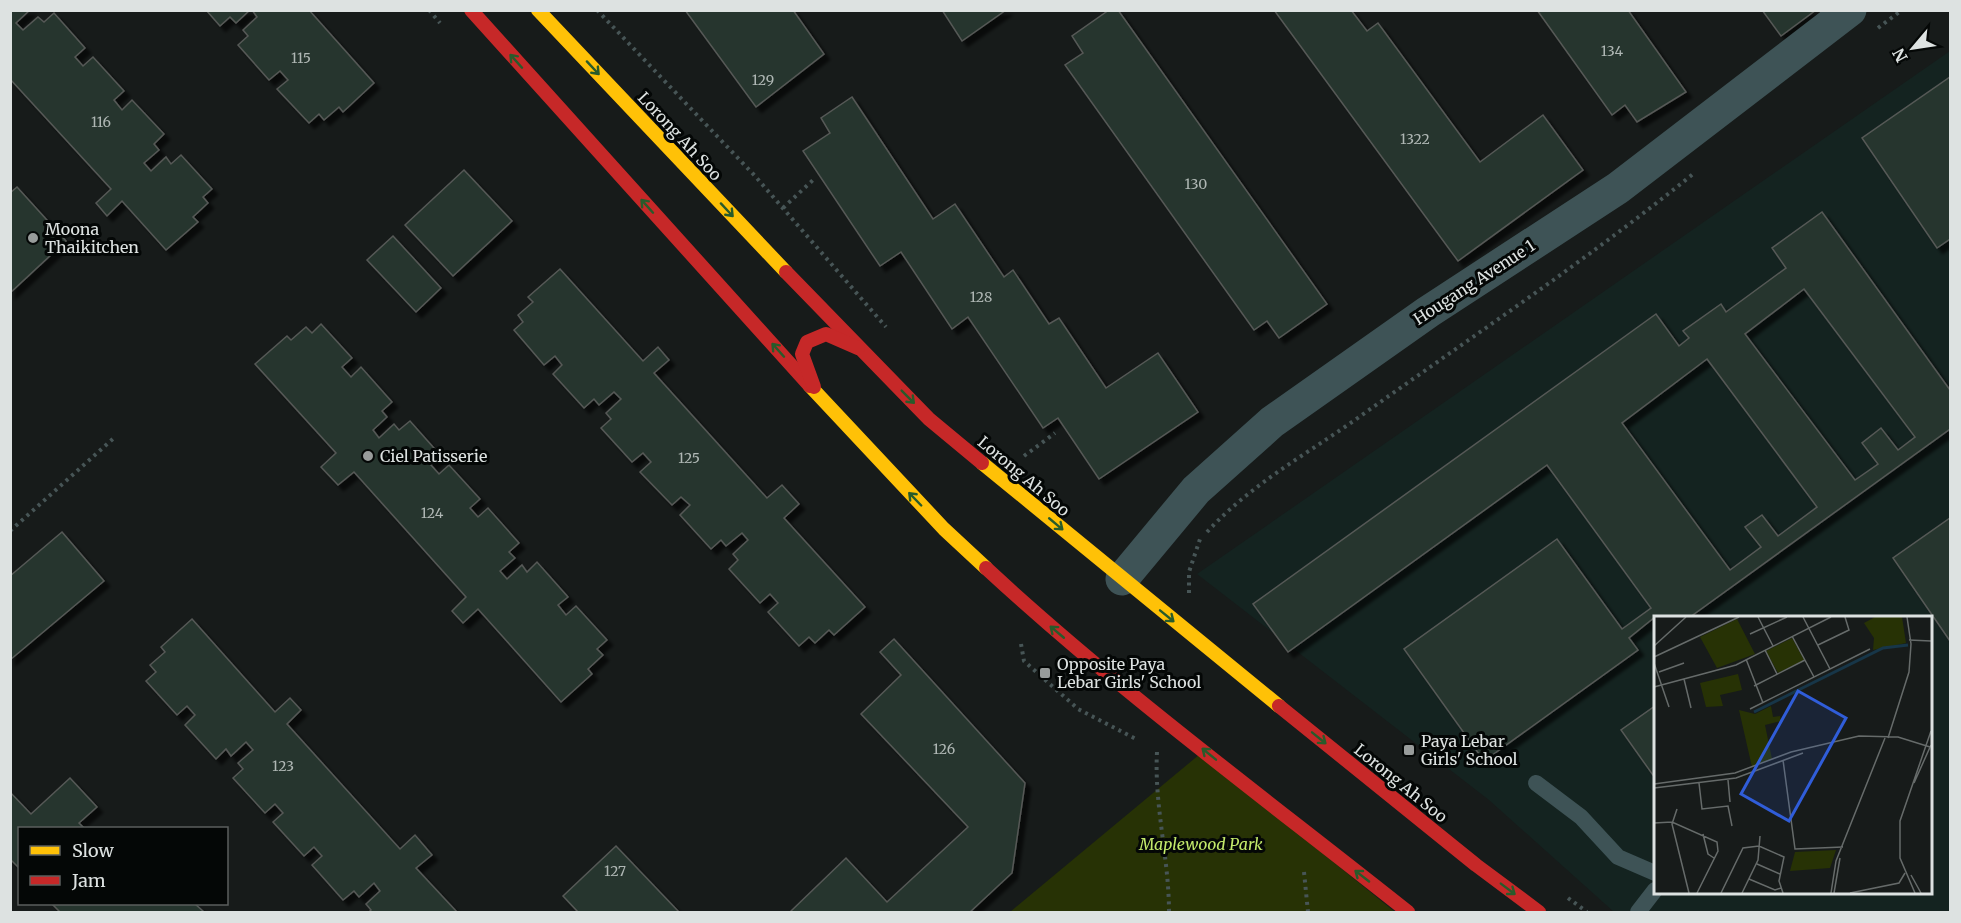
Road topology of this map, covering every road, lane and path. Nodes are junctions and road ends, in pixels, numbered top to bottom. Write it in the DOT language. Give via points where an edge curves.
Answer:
graph roads {
  1 [pos="471,10"];
  2 [pos="538,10"];
  3 [pos="597,10"];
  4 [pos="1850,10"];
  5 [pos="1902,10"];
  6 [pos="1875,30"];
  7 [pos="1701,168"];
  8 [pos="813,180"];
  9 [pos="783,208"];
  10 [pos="890,331"];
  11 [pos="858,348"];
  12 [pos="817,394"];
  13 [pos="1055,433"];
  14 [pos="116,436"];
  15 [pos="1019,460"];
  16 [pos="10,531"];
  17 [pos="1122,579"];
  18 [pos="1190,603"];
  19 [pos="1168,722"];
  20 [pos="1536,783"];
  21 [pos="1654,873"];
  22 [pos="1654,891"];
  23 [pos="1169,912"];
  24 [pos="1408,912"];
  25 [pos="1539,912"];
  26 [pos="1638,912"];
  12 -- 1 [label="main road, one-way"];
  2 -- 11 [label="main road, Lorong Ah Soo, one-way"];
  3 -- 9 [label="path"];
  4 -- 17 [label="street, Hougang Avenue 1" via="1618,188 1428,312 1272,422 1196,490"];
  5 -- 6 [label="path"];
  7 -- 18 [label="path" via="1637,219 1229,507 1197,542 1189,572"];
  8 -- 9 [label="path"];
  9 -- 10 [label="path"];
  11 -- 12 [label="main road" via="826,334 805,344 803,362"];
  11 -- 17 [label="main road, Lorong Ah Soo, one-way" via="929,418"];
  19 -- 12 [label="main road, one-way" via="989,571 936,521"];
  13 -- 15 [label="path"];
  14 -- 16 [label="path"];
  17 -- 25 [label="main road, Lorong Ah Soo, one-way"];
  19 -- 23 [label="path" via="1157,751 1156,780"];
  24 -- 19 [label="main road, one-way"];
  20 -- 21 [label="lane" via="1581,817 1618,857"];
  22 -- 26 [label="lane"];
}
